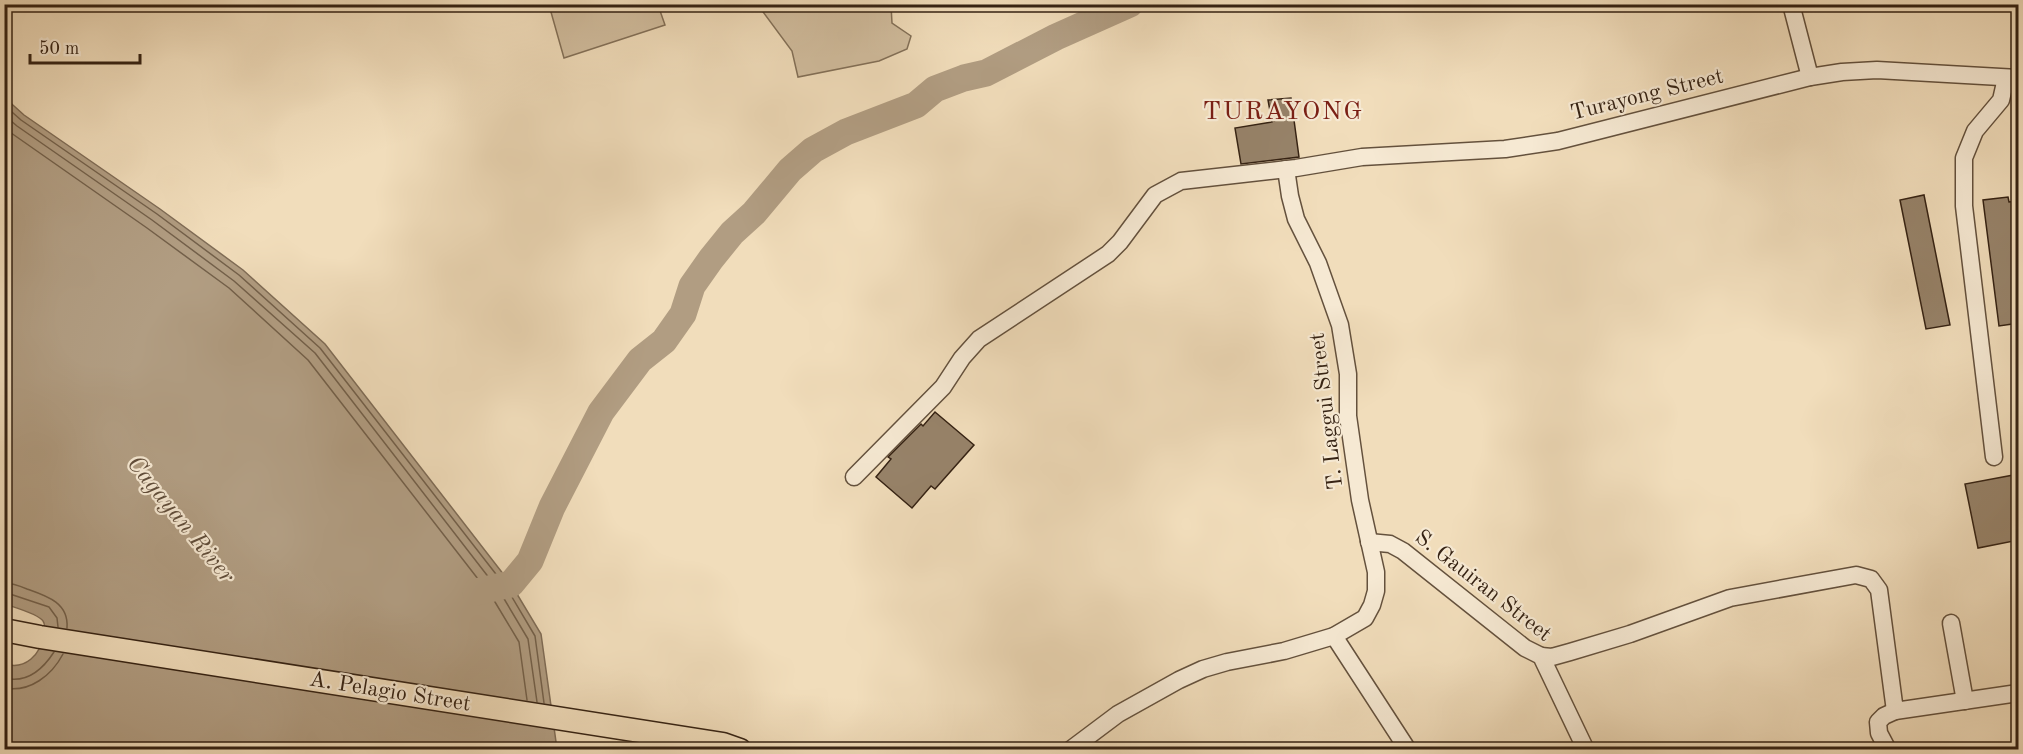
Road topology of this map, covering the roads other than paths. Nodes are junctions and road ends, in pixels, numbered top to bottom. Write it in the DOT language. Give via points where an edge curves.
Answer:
graph roads {
  1 [pos="1791,4"];
  2 [pos="1810,77"];
  3 [pos="2012,78"];
  4 [pos="1286,169"];
  5 [pos="1994,457"];
  6 [pos="854,477"];
  7 [pos="1369,542"];
  8 [pos="1951,623"];
  9 [pos="4,630"];
  10 [pos="1334,636"];
  11 [pos="1541,657"];
  12 [pos="2019,693"];
  13 [pos="1965,701"];
  14 [pos="1895,711"];
  15 [pos="740,750"];
  16 [pos="1070,750"];
  17 [pos="1408,750"];
  18 [pos="1586,750"];
  19 [pos="1888,750"];
  1 -- 2 [label="street"];
  2 -- 3 [label="street, Turayong Street" via="1877,70"];
  2 -- 4 [label="street, Turayong Street" via="1558,141 1504,149 1362,157"];
  3 -- 5 [label="street" via="2001,100 1975,131 1964,158 1964,206"];
  4 -- 6 [label="street, Turayong Street" via="1181,181 1155,195 1108,254 979,339 943,387"];
  4 -- 7 [label="street, T. Laggui Street" via="1296,219 1318,263 1340,325 1348,374 1348,416"];
  7 -- 10 [label="street, T. Laggui Street" via="1376,572 1372,605 1365,618"];
  7 -- 11 [label="street, S. Gauiran Street" via="1390,544 1403,551"];
  8 -- 13 [label="street"];
  9 -- 15 [label="main road, A. Pelagio Street" via="723,744"];
  10 -- 16 [label="street, T. Laggui Street" via="1203,669 1127,708"];
  10 -- 17 [label="street"];
  11 -- 14 [label="street" via="1630,634 1730,598 1856,575 1871,579 1879,590"];
  11 -- 18 [label="street, S. Gauiran Street"];
  12 -- 13 [label="street"];
  13 -- 14 [label="street"];
  14 -- 19 [label="street" via="1878,722"];
}
